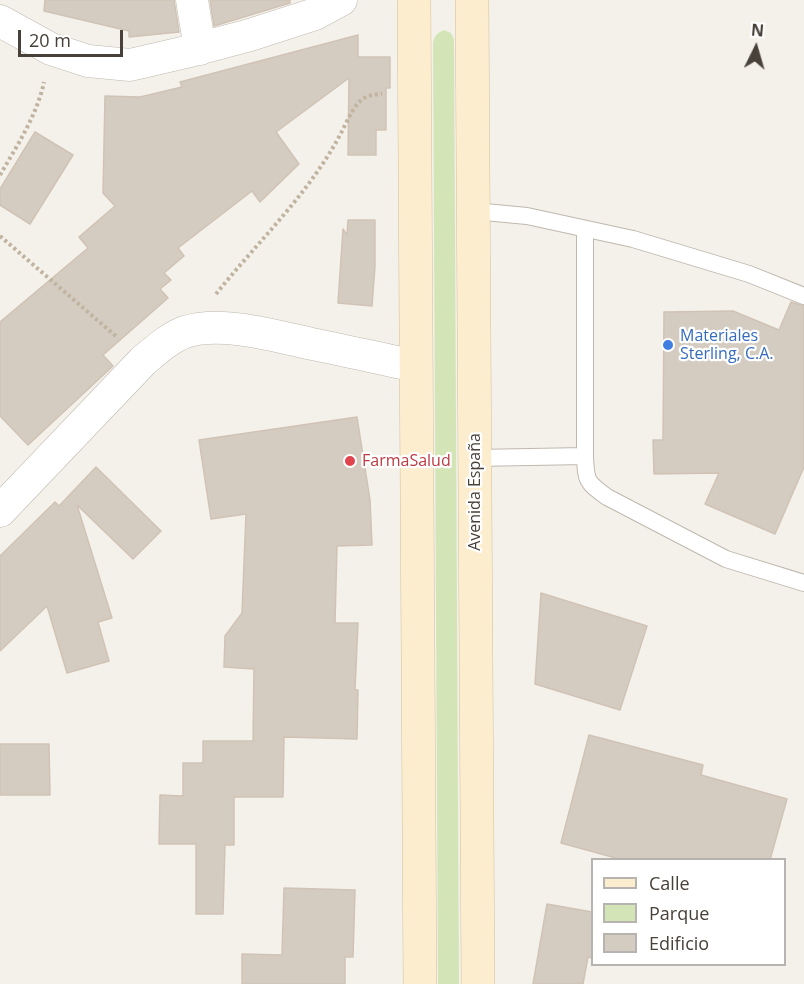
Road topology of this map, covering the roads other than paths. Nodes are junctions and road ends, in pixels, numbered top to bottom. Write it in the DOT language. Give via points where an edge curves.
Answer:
graph roads {
  1 [pos="192,0"];
  2 [pos="341,0"];
  3 [pos="414,0"];
  4 [pos="472,0"];
  5 [pos="0,21"];
  6 [pos="200,49"];
  7 [pos="474,211"];
  8 [pos="585,229"];
  9 [pos="804,296"];
  10 [pos="416,366"];
  11 [pos="585,456"];
  12 [pos="475,458"];
  13 [pos="0,512"];
  14 [pos="804,583"];
  15 [pos="420,984"];
  16 [pos="478,984"];
  1 -- 6 [label="street"];
  2 -- 6 [label="street" via="315,14"];
  3 -- 10 [label="main road"];
  4 -- 7 [label="main road, Avenida España"];
  5 -- 6 [label="street" via="51,49 88,61 130,65"];
  7 -- 8 [label="lane" via="527,216"];
  7 -- 12 [label="main road, Avenida España"];
  8 -- 9 [label="lane" via="633,239 749,274"];
  8 -- 11 [label="lane"];
  10 -- 13 [label="street" via="260,333 220,328 186,332 143,360"];
  10 -- 15 [label="main road"];
  11 -- 12 [label="lane"];
  11 -- 14 [label="lane" via="588,482 607,497 726,558"];
  12 -- 16 [label="main road, Avenida España"];
}
